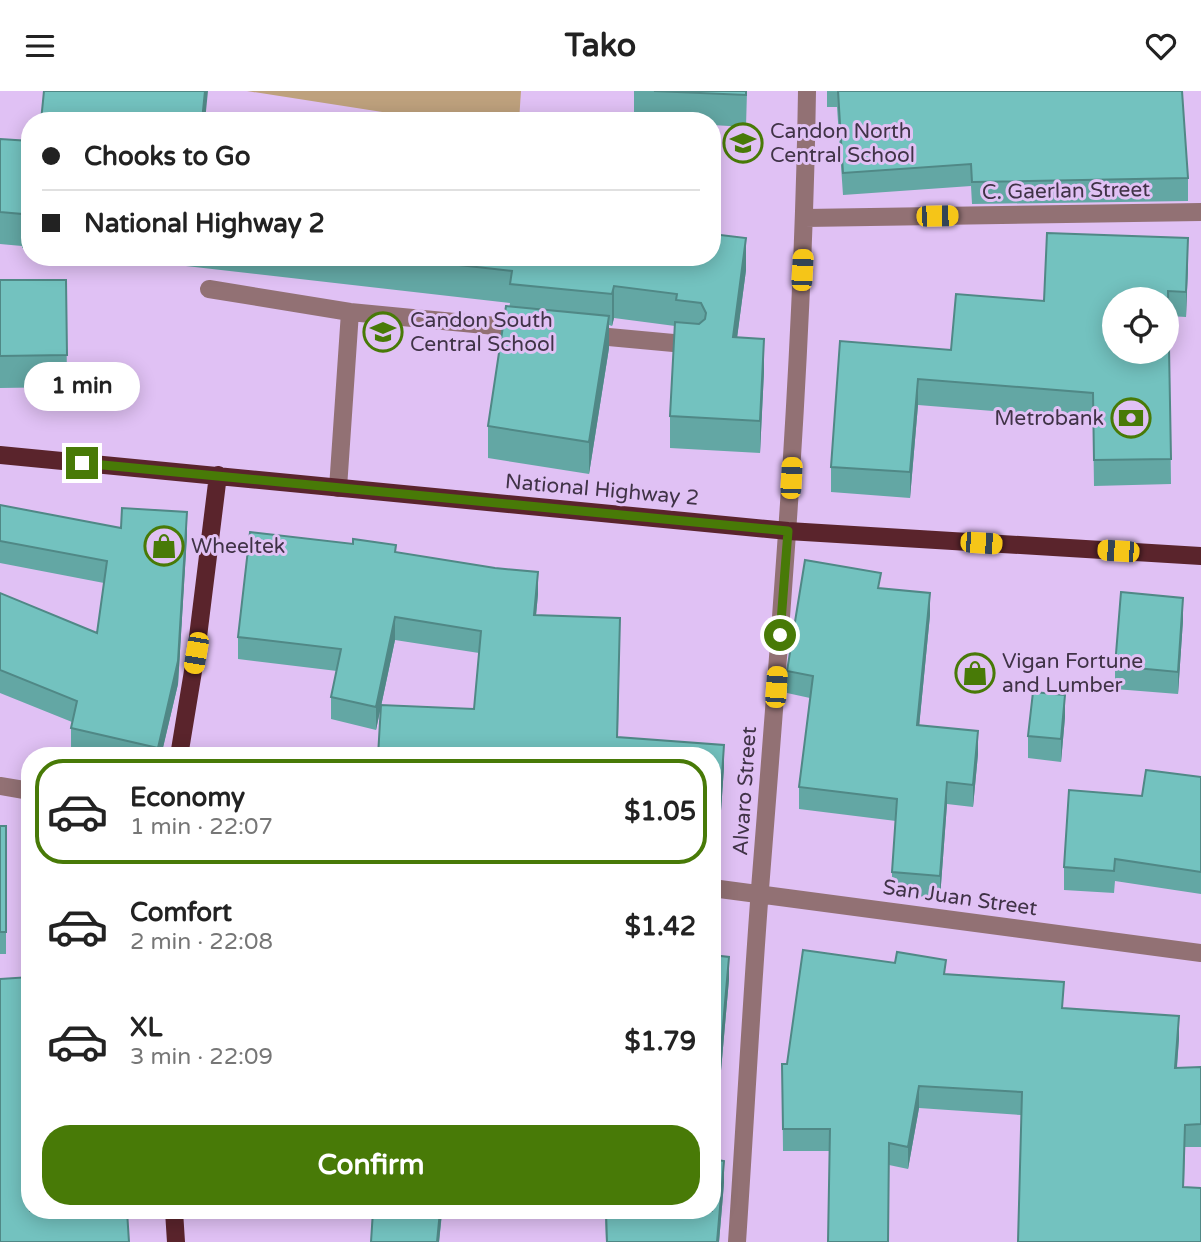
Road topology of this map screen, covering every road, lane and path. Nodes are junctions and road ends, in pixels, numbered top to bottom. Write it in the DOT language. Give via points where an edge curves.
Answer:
graph roads {
  1 [pos="807,91"];
  2 [pos="1201,212"];
  3 [pos="805,218"];
  4 [pos="209,289"];
  5 [pos="350,312"];
  6 [pos="543,331"];
  7 [pos="570,333"];
  8 [pos="695,345"];
  9 [pos="0,455"];
  10 [pos="218,475"];
  11 [pos="338,488"];
  12 [pos="788,531"];
  13 [pos="1201,556"];
  14 [pos="180,747"];
  15 [pos="0,786"];
  16 [pos="21,790"];
  17 [pos="721,889"];
  18 [pos="760,894"];
  19 [pos="1201,953"];
  20 [pos="175,1219"];
  21 [pos="176,1242"];
  22 [pos="737,1242"];
  1 -- 3 [label="street, Alvaro Street"];
  2 -- 3 [label="street, C. Gaerlan Street"];
  3 -- 12 [label="street, Alvaro Street"];
  4 -- 5 [label="street"];
  5 -- 6 [label="street"];
  5 -- 11 [label="street"];
  7 -- 8 [label="street"];
  9 -- 10 [label="main road, National Highway 2"];
  10 -- 11 [label="main road, National Highway 2"];
  10 -- 14 [label="main road"];
  11 -- 12 [label="main road, National Highway 2"];
  12 -- 13 [label="main road, National Highway 2"];
  12 -- 18 [label="street, Alvaro Street"];
  15 -- 16 [label="street"];
  17 -- 18 [label="street, San Juan Street"];
  18 -- 19 [label="street, San Juan Street"];
  18 -- 22 [label="street, Alvaro Street"];
  20 -- 21 [label="main road"];
}
